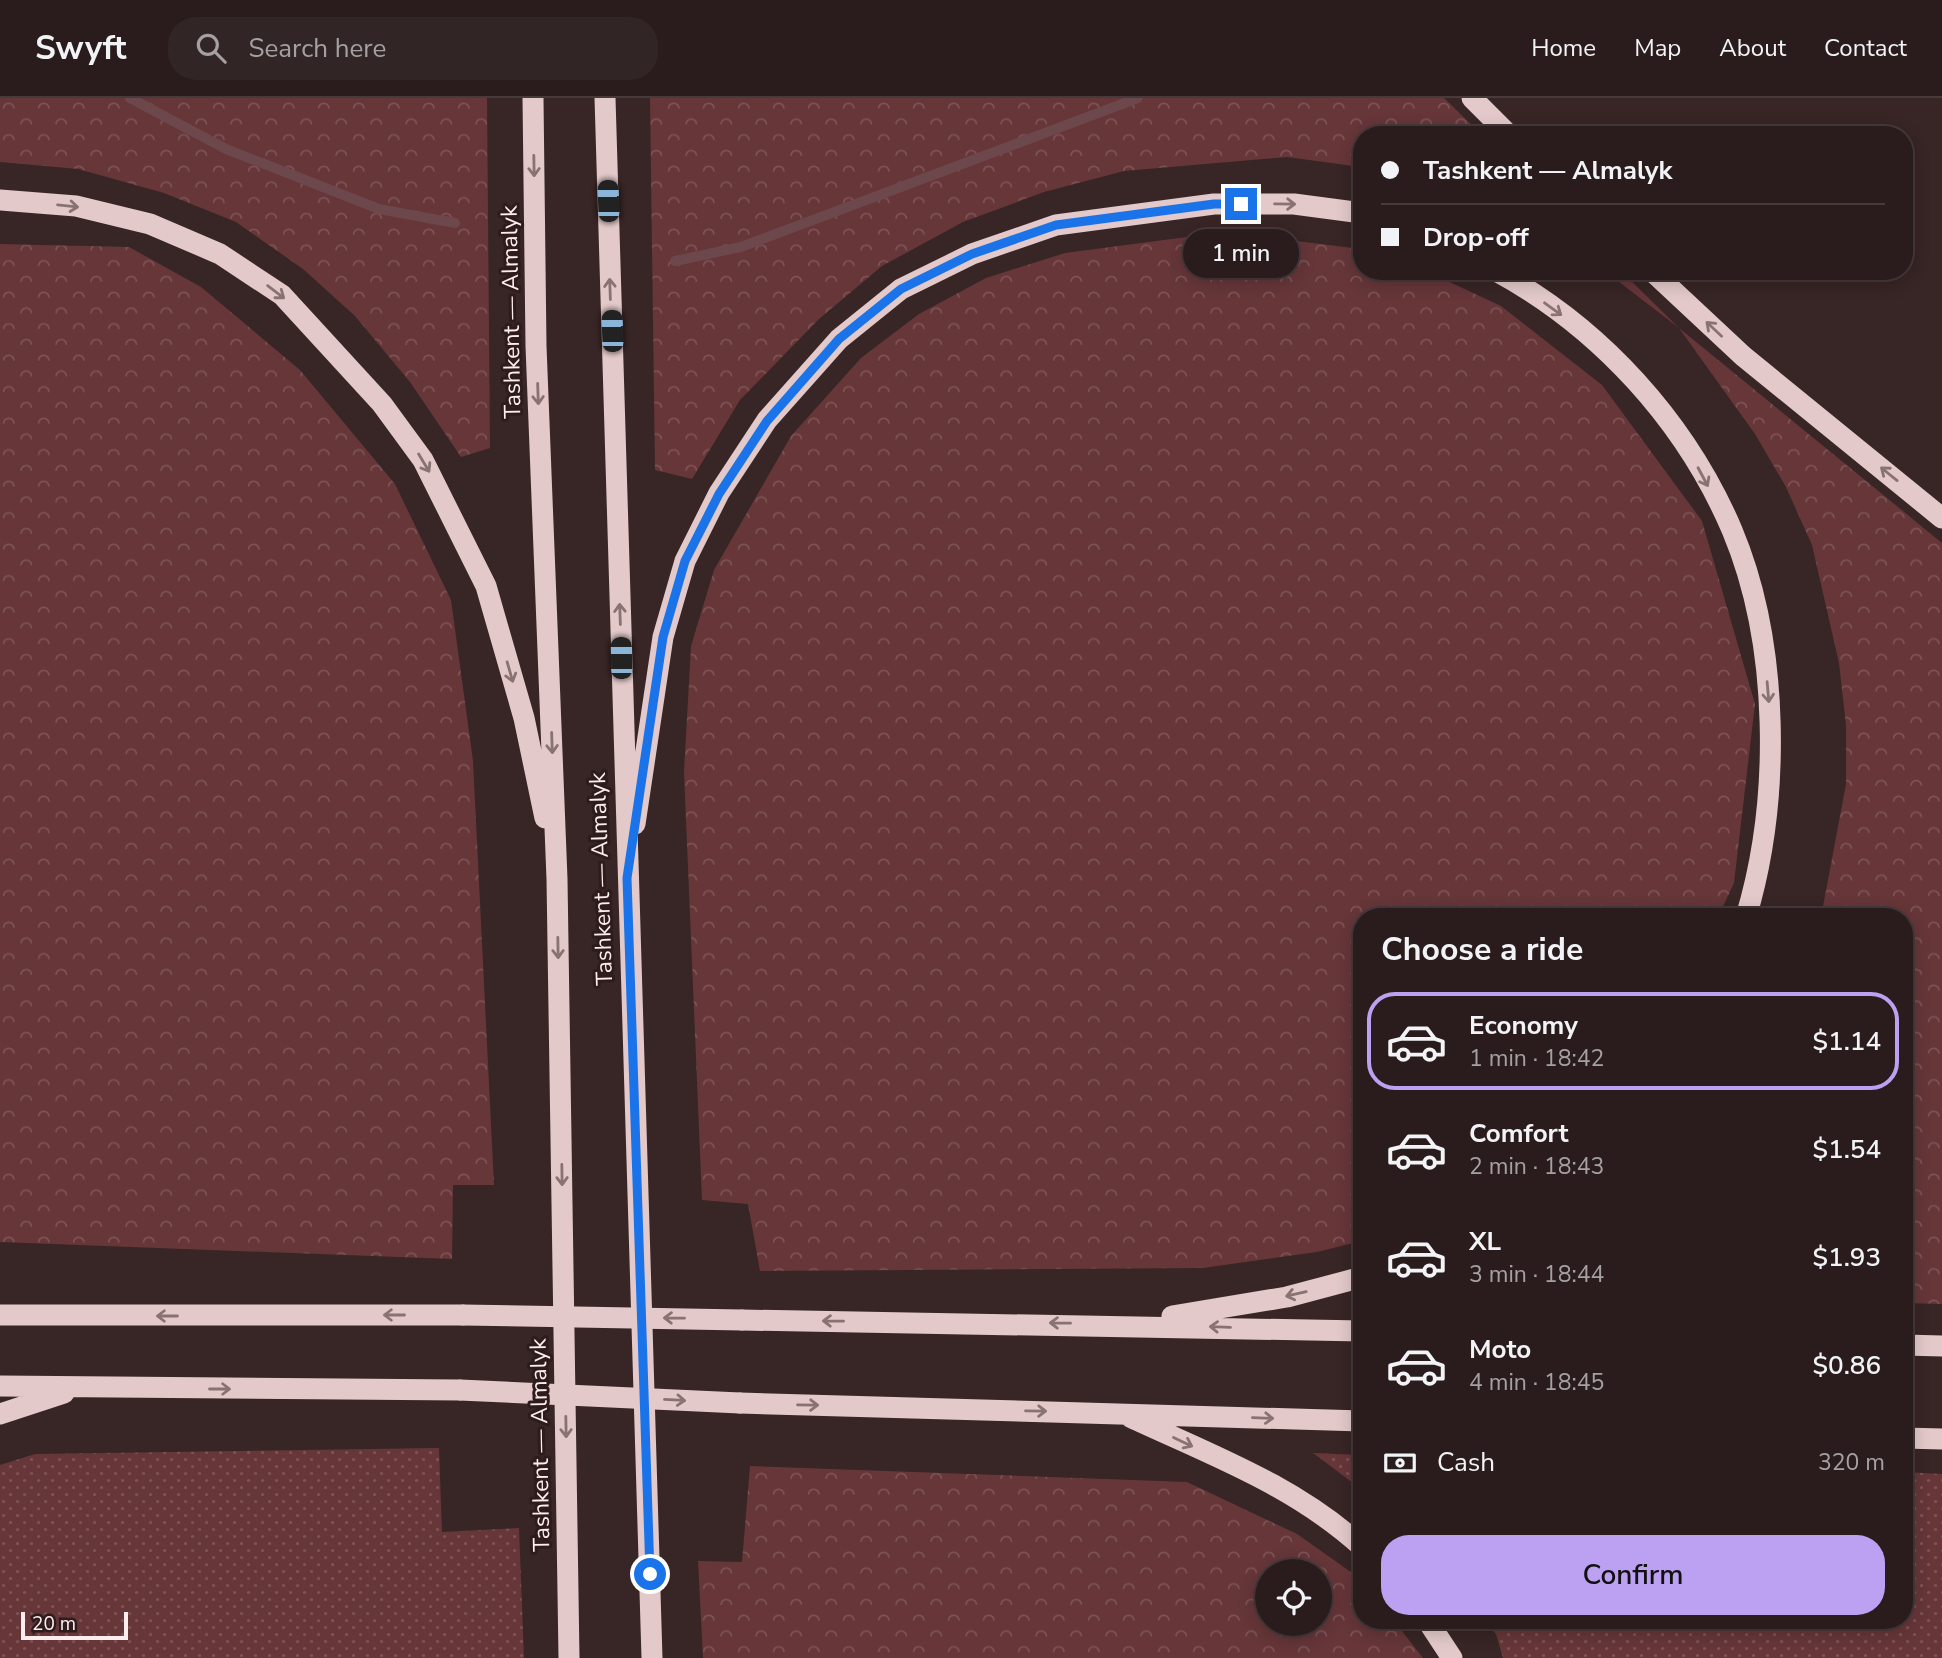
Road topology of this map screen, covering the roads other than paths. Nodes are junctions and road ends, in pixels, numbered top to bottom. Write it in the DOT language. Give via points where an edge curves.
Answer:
graph roads {
  1 [pos="533,98"];
  2 [pos="606,98"];
  3 [pos="1472,98"];
  4 [pos="1500,126"];
  5 [pos="0,200"];
  6 [pos="1353,213"];
  7 [pos="1509,280"];
  8 [pos="1662,280"];
  9 [pos="1942,517"];
  10 [pos="627,878"];
  11 [pos="557,879"];
  12 [pos="1749,908"];
  13 [pos="1353,1279"];
  14 [pos="0,1305"];
  15 [pos="0,1315"];
  16 [pos="72,1317"];
  17 [pos="1128,1324"];
  18 [pos="1353,1331"];
  19 [pos="1913,1345"];
  20 [pos="1942,1346"];
  21 [pos="0,1386"];
  22 [pos="78,1388"];
  23 [pos="1121,1413"];
  24 [pos="0,1414"];
  25 [pos="1353,1421"];
  26 [pos="1913,1438"];
  27 [pos="1942,1439"];
  28 [pos="1353,1540"];
  29 [pos="1433,1629"];
  30 [pos="569,1658"];
  31 [pos="652,1658"];
  32 [pos="1451,1658"];
  1 -- 11 [label="highway, Tashkent — Almalyk, one-way" via="536,346"];
  10 -- 2 [label="highway, Tashkent — Almalyk, one-way"];
  3 -- 4 [label="highway"];
  5 -- 11 [label="highway, one-way" via="76,206 126,218 220,254 282,295 382,404 423,460 486,586 524,718"];
  10 -- 6 [label="highway, one-way" via="663,637 685,561 719,494 767,421 839,339 901,289 972,254 1056,225 1214,204 1294,204"];
  7 -- 12 [label="highway, one-way" via="1582,330 1642,386 1691,454 1732,531 1755,610 1770,694 1769,780 1760,869"];
  9 -- 8 [label="highway, one-way" via="1743,356"];
  10 -- 31 [label="highway, Tashkent — Almalyk"];
  11 -- 30 [label="highway, Tashkent — Almalyk, one-way"];
  13 -- 17 [label="highway, one-way" via="1287,1297"];
  14 -- 16 [label="highway"];
  15 -- 16 [label="highway"];
  17 -- 16 [label="highway, one-way, bridge" via="463,1315"];
  18 -- 17 [label="highway, one-way"];
  19 -- 20 [label="highway"];
  21 -- 22 [label="highway"];
  22 -- 23 [label="highway, one-way, bridge" via="460,1390 740,1404"];
  22 -- 24 [label="highway"];
  23 -- 25 [label="highway, one-way"];
  23 -- 28 [label="highway, one-way" via="1249,1470 1297,1497"];
  26 -- 27 [label="highway"];
  29 -- 32 [label="highway"];
}
